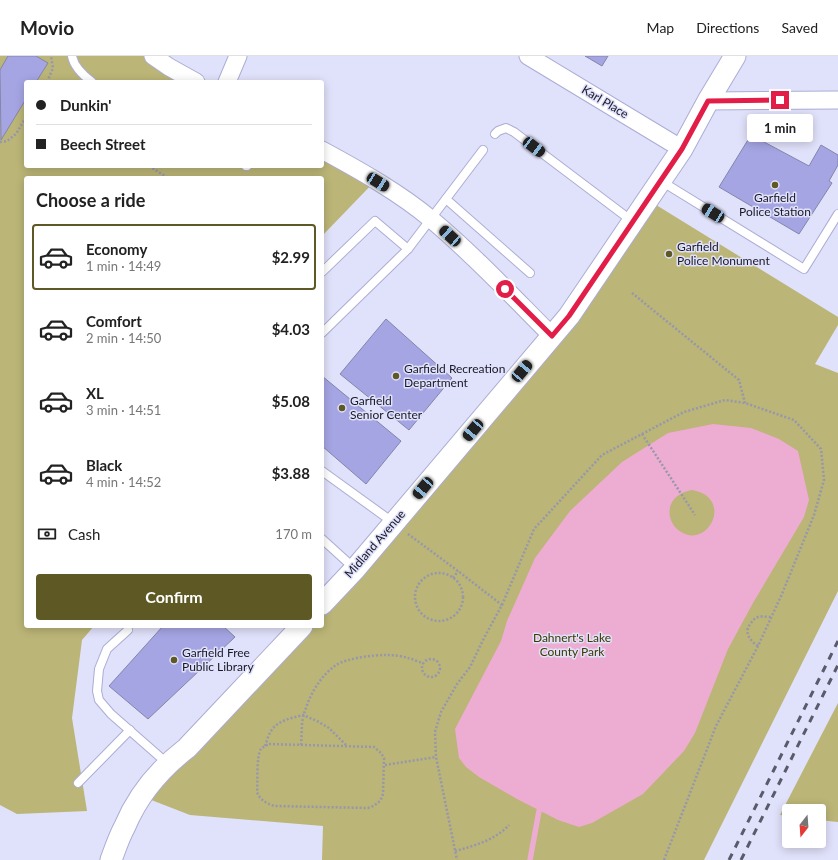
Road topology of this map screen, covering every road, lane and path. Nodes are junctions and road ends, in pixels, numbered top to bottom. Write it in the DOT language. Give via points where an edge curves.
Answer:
graph roads {
  1 [pos="51,56"];
  2 [pos="72,56"];
  3 [pos="153,56"];
  4 [pos="238,56"];
  5 [pos="735,56"];
  6 [pos="533,57"];
  7 [pos="48,80"];
  8 [pos="89,80"];
  9 [pos="192,80"];
  10 [pos="228,80"];
  11 [pos="838,100"];
  12 [pos="708,101"];
  13 [pos="24,120"];
  14 [pos="495,134"];
  15 [pos="0,142"];
  16 [pos="682,149"];
  17 [pos="483,150"];
  18 [pos="324,151"];
  19 [pos="152,168"];
  20 [pos="165,176"];
  21 [pos="661,181"];
  22 [pos="446,199"];
  23 [pos="838,214"];
  24 [pos="432,219"];
  25 [pos="633,222"];
  26 [pos="408,249"];
  27 [pos="324,270"];
  28 [pos="530,273"];
  29 [pos="632,293"];
  30 [pos="324,331"];
  31 [pos="552,336"];
  32 [pos="745,403"];
  33 [pos="642,434"];
  34 [pos="324,472"];
  35 [pos="695,515"];
  36 [pos="394,523"];
  37 [pos="324,541"];
  38 [pos="355,569"];
  39 [pos="458,571"];
  40 [pos="453,578"];
  41 [pos="324,602"];
  42 [pos="502,605"];
  43 [pos="771,617"];
  44 [pos="300,628"];
  45 [pos="128,630"];
  46 [pos="758,646"];
  47 [pos="423,663"];
  48 [pos="303,715"];
  49 [pos="130,730"];
  50 [pos="301,745"];
  51 [pos="265,746"];
  52 [pos="347,746"];
  53 [pos="436,757"];
  54 [pos="169,764"];
  55 [pos="384,765"];
  56 [pos="78,783"];
  57 [pos="509,825"];
  58 [pos="455,851"];
  59 [pos="111,860"];
  60 [pos="457,860"];
  61 [pos="664,860"];
  1 -- 7 [label="path" via="53,68"];
  2 -- 8 [label="lane"];
  3 -- 9 [label="street"];
  4 -- 10 [label="street"];
  5 -- 12 [label="street, Midland Avenue"];
  6 -- 16 [label="street, Karl Place"];
  11 -- 12 [label="street"];
  12 -- 16 [label="street, Midland Avenue"];
  13 -- 15 [label="path" via="16,134 7,141"];
  14 -- 25 [label="lane" via="506,128 514,132"];
  16 -- 21 [label="street, Midland Avenue"];
  17 -- 22 [label="lane"];
  18 -- 24 [label="street" via="390,190"];
  19 -- 20 [label="path"];
  21 -- 23 [label="lane" via="804,269"];
  21 -- 25 [label="street, Midland Avenue"];
  22 -- 24 [label="lane"];
  22 -- 28 [label="lane"];
  24 -- 26 [label="lane"];
  24 -- 31 [label="street"];
  25 -- 31 [label="street, Midland Avenue" via="569,316"];
  26 -- 27 [label="lane" via="375,221"];
  26 -- 30 [label="lane"];
  29 -- 32 [label="path" via="739,380"];
  31 -- 36 [label="street, Midland Avenue"];
  32 -- 33 [label="path" via="725,400 684,412"];
  32 -- 43 [label="path" via="794,420 821,449 824,480 814,515"];
  33 -- 35 [label="path"];
  33 -- 42 [label="path" via="602,455 534,528"];
  34 -- 36 [label="lane"];
  36 -- 38 [label="street, Midland Avenue"];
  36 -- 39 [label="path"];
  37 -- 38 [label="lane"];
  38 -- 41 [label="street, Midland Avenue"];
  39 -- 40 [label="path"];
  39 -- 42 [label="path"];
  40 -- 40 [label="path" via="461,588 463,596 459,612 445,620 437,621 423,614 416,601 418,586 423,580 436,574"];
  42 -- 53 [label="path" via="470,667 441,712 435,732"];
  43 -- 46 [label="path"];
  43 -- 46 [label="path" via="759,616 749,624 747,632 752,642"];
  44 -- 54 [label="street"];
  45 -- 49 [label="lane" via="107,649 99,669 97,691 99,700"];
  46 -- 61 [label="path" via="716,726"];
  47 -- 47 [label="path" via="421,669 427,676 436,676 440,671 439,662 434,659 428,659"];
  47 -- 48 [label="path" via="387,655 355,658 336,665 320,680"];
  48 -- 50 [label="path"];
  48 -- 51 [label="path" via="276,725 270,732"];
  48 -- 52 [label="path" via="329,728"];
  49 -- 54 [label="lane"];
  49 -- 56 [label="lane"];
  50 -- 51 [label="path"];
  50 -- 52 [label="path"];
  51 -- 55 [label="path" via="258,756 257,792 262,800 274,806 368,808 380,801 383,794"];
  52 -- 55 [label="path" via="374,747 384,758"];
  53 -- 55 [label="path"];
  53 -- 58 [label="path"];
  54 -- 59 [label="street" via="142,796 125,825"];
  57 -- 58 [label="path" via="490,839"];
  58 -- 60 [label="path"];
}
